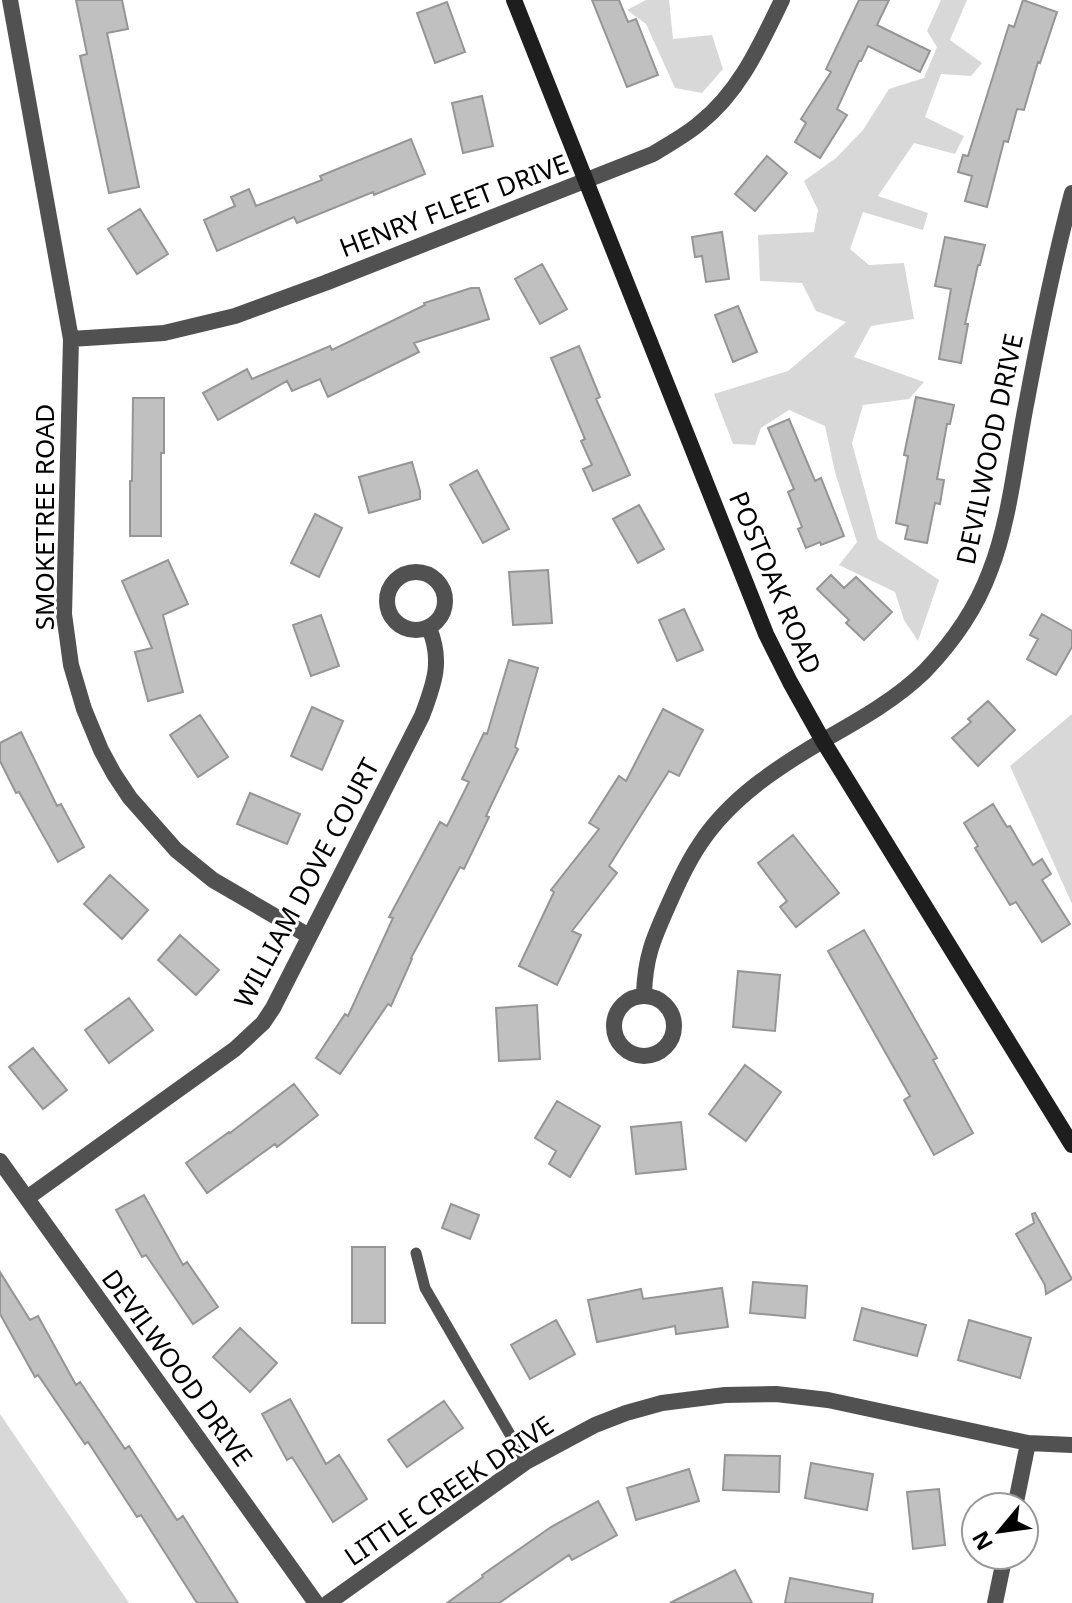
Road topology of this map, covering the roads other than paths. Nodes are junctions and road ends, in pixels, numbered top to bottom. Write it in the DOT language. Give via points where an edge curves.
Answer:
graph roads {
  1 [pos="10,0"];
  2 [pos="514,0"];
  3 [pos="782,0"];
  4 [pos="585,180"];
  5 [pos="1072,193"];
  6 [pos="71,339"];
  7 [pos="429,628"];
  8 [pos="823,741"];
  9 [pos="309,936"];
  10 [pos="644,995"];
  11 [pos="1072,1145"];
  12 [pos="0,1161"];
  13 [pos="27,1198"];
  14 [pos="416,1253"];
  15 [pos="1028,1443"];
  16 [pos="1072,1445"];
  17 [pos="526,1462"];
  18 [pos="1018,1491"];
  19 [pos="1002,1571"];
  20 [pos="316,1603"];
  21 [pos="328,1603"];
  22 [pos="995,1603"];
  1 -- 6 [label="street, SMOKETREE ROAD"];
  2 -- 4 [label="street, POSTOAK ROAD"];
  3 -- 4 [label="street, HENRY FLEET DRIVE" via="743,77 715,111 653,154"];
  4 -- 6 [label="street, HENRY FLEET DRIVE" via="235,316 164,333"];
  4 -- 8 [label="street, POSTOAK ROAD" via="766,634"];
  5 -- 8 [label="street, DEVILWOOD DRIVE" via="989,575 961,627 924,672"];
  6 -- 9 [label="street, SMOKETREE ROAD" via="64,614 84,709 114,774 176,850 213,880"];
  7 -- 9 [label="street, WILLIAM DOVE COURT" via="437,660 422,716"];
  8 -- 10 [label="street, DEVILWOOD DRIVE" via="739,799 700,843 650,946"];
  8 -- 11 [label="street, POSTOAK ROAD"];
  9 -- 13 [label="street, WILLIAM DOVE COURT" via="273,1008 250,1036"];
  12 -- 13 [label="street, DEVILWOOD DRIVE"];
  13 -- 20 [label="street, DEVILWOOD DRIVE"];
  14 -- 17 [label="lane" via="425,1288"];
  15 -- 16 [label="street, LITTLE CREEK DRIVE"];
  15 -- 17 [label="street, LITTLE CREEK DRIVE" via="828,1400 725,1395 626,1413"];
  15 -- 18 [label="street"];
  17 -- 21 [label="street, LITTLE CREEK DRIVE"];
  19 -- 22 [label="street"];
}
